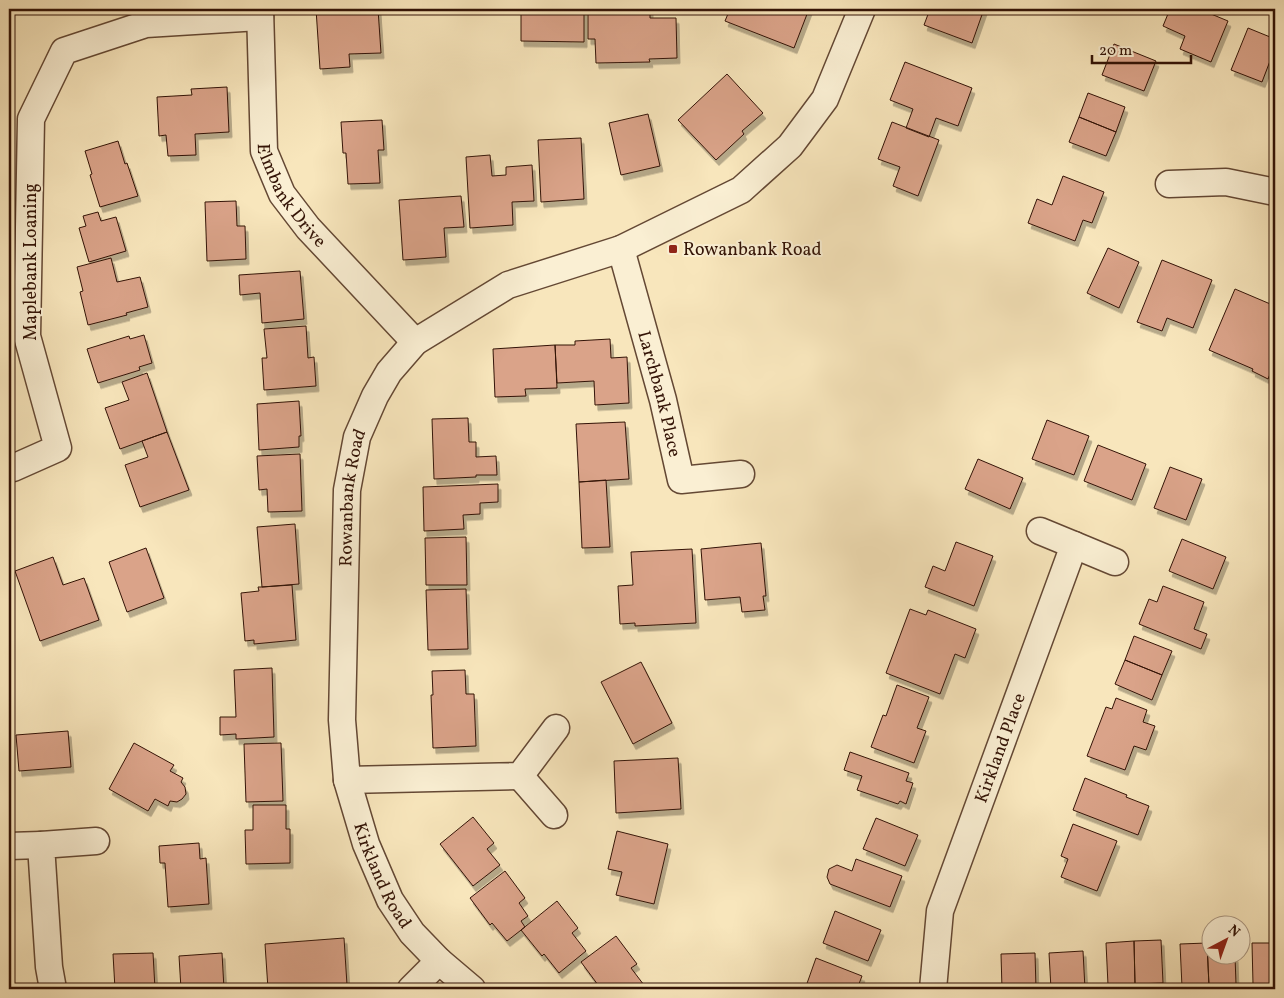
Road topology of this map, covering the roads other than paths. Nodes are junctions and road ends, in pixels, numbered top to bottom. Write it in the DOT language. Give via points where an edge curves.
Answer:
graph roads {
  1 [pos="862,9"];
  2 [pos="260,13"];
  3 [pos="1169,184"];
  4 [pos="1275,192"];
  5 [pos="620,250"];
  6 [pos="414,342"];
  7 [pos="13,468"];
  8 [pos="741,474"];
  9 [pos="1040,531"];
  10 [pos="1074,545"];
  11 [pos="1115,562"];
  12 [pos="556,728"];
  13 [pos="520,776"];
  14 [pos="347,780"];
  15 [pos="554,815"];
  16 [pos="96,841"];
  17 [pos="41,845"];
  18 [pos="9,846"];
  19 [pos="439,961"];
  20 [pos="54,989"];
  21 [pos="411,989"];
  22 [pos="472,989"];
  23 [pos="933,989"];
  1 -- 5 [label="street, Rowanbank Road" via="825,99 790,146 742,190"];
  2 -- 6 [label="street, Elmbank Drive" via="264,151 282,194 308,228"];
  2 -- 7 [label="street, Maplebank Loaning" via="146,24 64,51 32,119 27,336 58,448"];
  3 -- 4 [label="street" via="1226,182"];
  5 -- 6 [label="street, Rowanbank Road" via="508,285"];
  5 -- 8 [label="street, Larchbank Place" via="682,480"];
  6 -- 14 [label="street, Rowanbank Road" via="375,396 357,437 347,490 342,720"];
  9 -- 10 [label="street"];
  10 -- 11 [label="street"];
  10 -- 23 [label="street, Kirkland Place" via="940,911"];
  12 -- 13 [label="street"];
  13 -- 14 [label="street"];
  13 -- 15 [label="street"];
  14 -- 19 [label="street, Kirkland Road" via="366,844 390,900 412,933"];
  16 -- 17 [label="street"];
  17 -- 18 [label="street"];
  17 -- 20 [label="street" via="49,967"];
  19 -- 21 [label="street"];
  19 -- 22 [label="street, Kirkland Road"];
}
